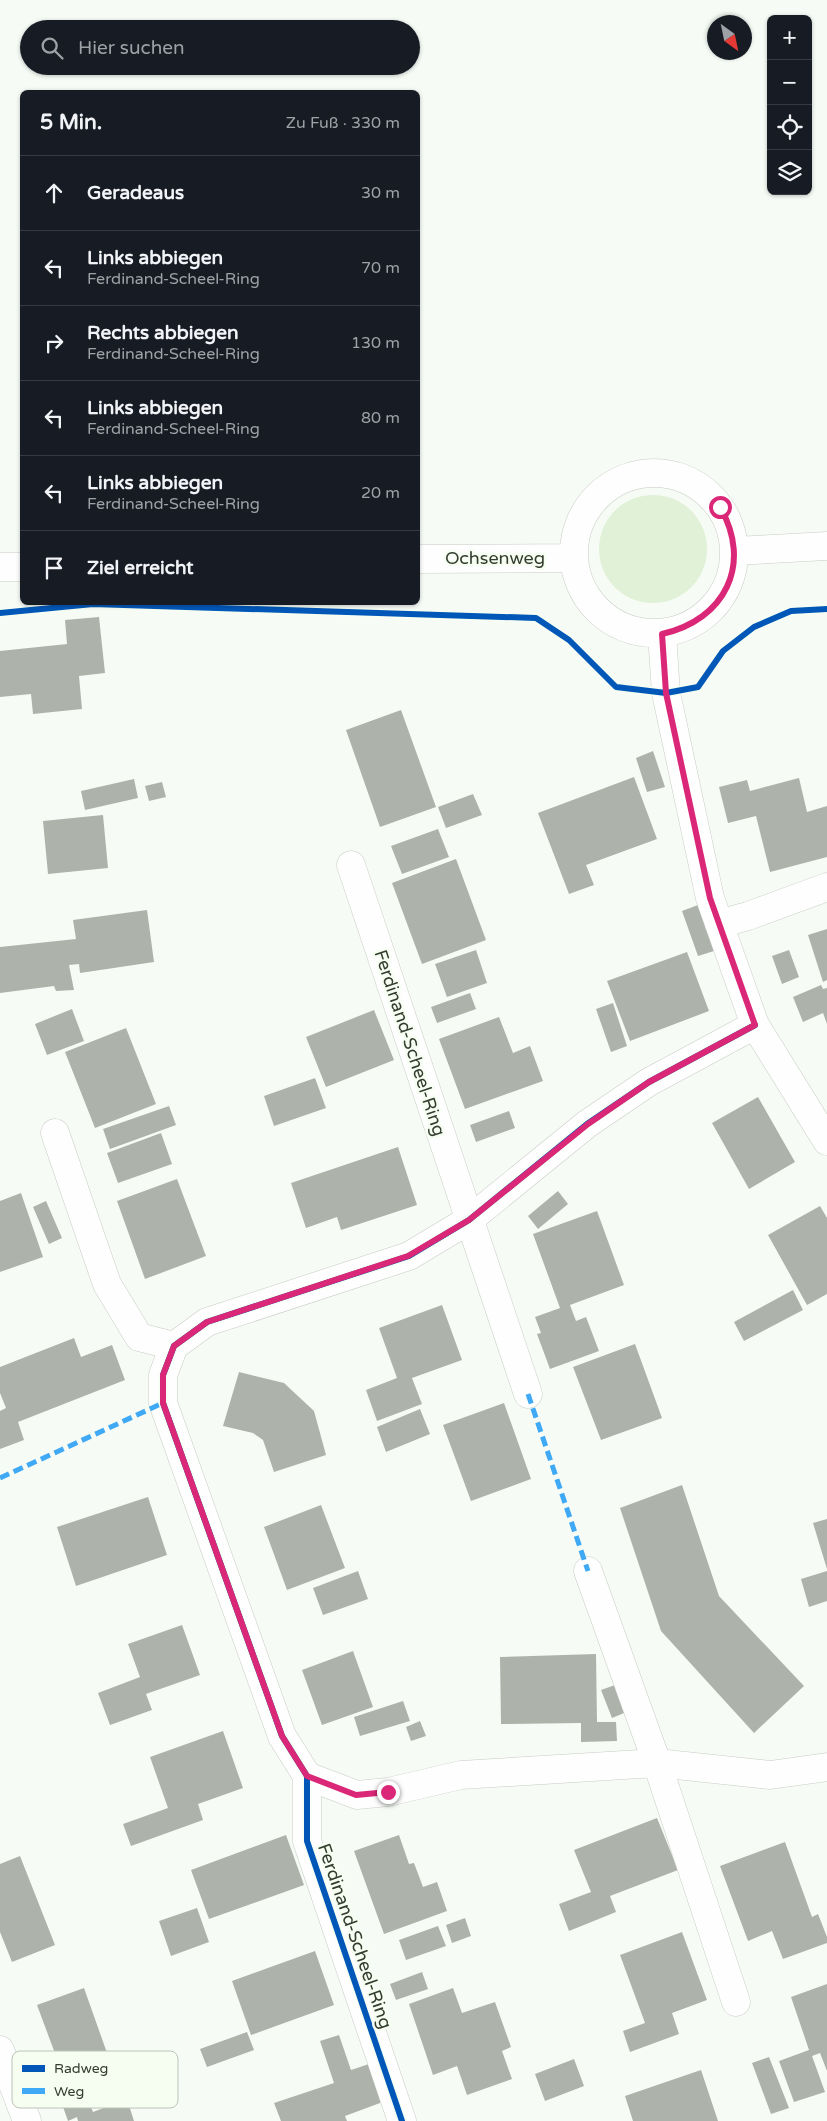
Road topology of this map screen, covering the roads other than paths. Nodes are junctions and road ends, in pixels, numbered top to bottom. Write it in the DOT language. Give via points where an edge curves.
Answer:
graph roads {
  1 [pos="827,546"];
  2 [pos="735,551"];
  3 [pos="573,558"];
  4 [pos="420,559"];
  5 [pos="0,567"];
  6 [pos="20,567"];
  7 [pos="662,634"];
  8 [pos="350,865"];
  9 [pos="827,887"];
  10 [pos="719,924"];
  11 [pos="755,1025"];
  12 [pos="55,1133"];
  13 [pos="827,1141"];
  14 [pos="469,1220"];
  15 [pos="174,1346"];
  16 [pos="528,1394"];
  17 [pos="588,1571"];
  18 [pos="657,1763"];
  19 [pos="827,1767"];
  20 [pos="307,1776"];
  21 [pos="736,2002"];
  22 [pos="0,2050"];
  23 [pos="12,2082"];
  24 [pos="22,2108"];
  25 [pos="27,2121"];
  26 [pos="402,2121"];
  1 -- 2 [label="street"];
  2 -- 3 [label="street" via="727,519 711,496 683,478 644,473 608,487 592,501 575,537"];
  2 -- 7 [label="street" via="728,586 709,613 694,623"];
  3 -- 4 [label="street, Ochsenweg"];
  3 -- 7 [label="street" via="580,587 599,612 625,629"];
  5 -- 6 [label="street"];
  7 -- 10 [label="street" via="666,693 710,898"];
  8 -- 14 [label="street, Ferdinand-Scheel-Ring"];
  9 -- 10 [label="street"];
  10 -- 11 [label="street"];
  11 -- 13 [label="street"];
  11 -- 14 [label="street" via="649,1082 588,1124"];
  12 -- 15 [label="street" via="107,1284 138,1337"];
  14 -- 15 [label="street" via="408,1256 207,1322"];
  14 -- 16 [label="street, Ferdinand-Scheel-Ring"];
  15 -- 20 [label="street" via="163,1375 163,1403 282,1736"];
  17 -- 18 [label="street"];
  18 -- 19 [label="street" via="770,1775"];
  18 -- 20 [label="street" via="461,1776 388,1792 356,1795"];
  18 -- 21 [label="street"];
  20 -- 26 [label="street, Ferdinand-Scheel-Ring" via="307,1841"];
  22 -- 23 [label="street"];
  24 -- 25 [label="street"];
}
